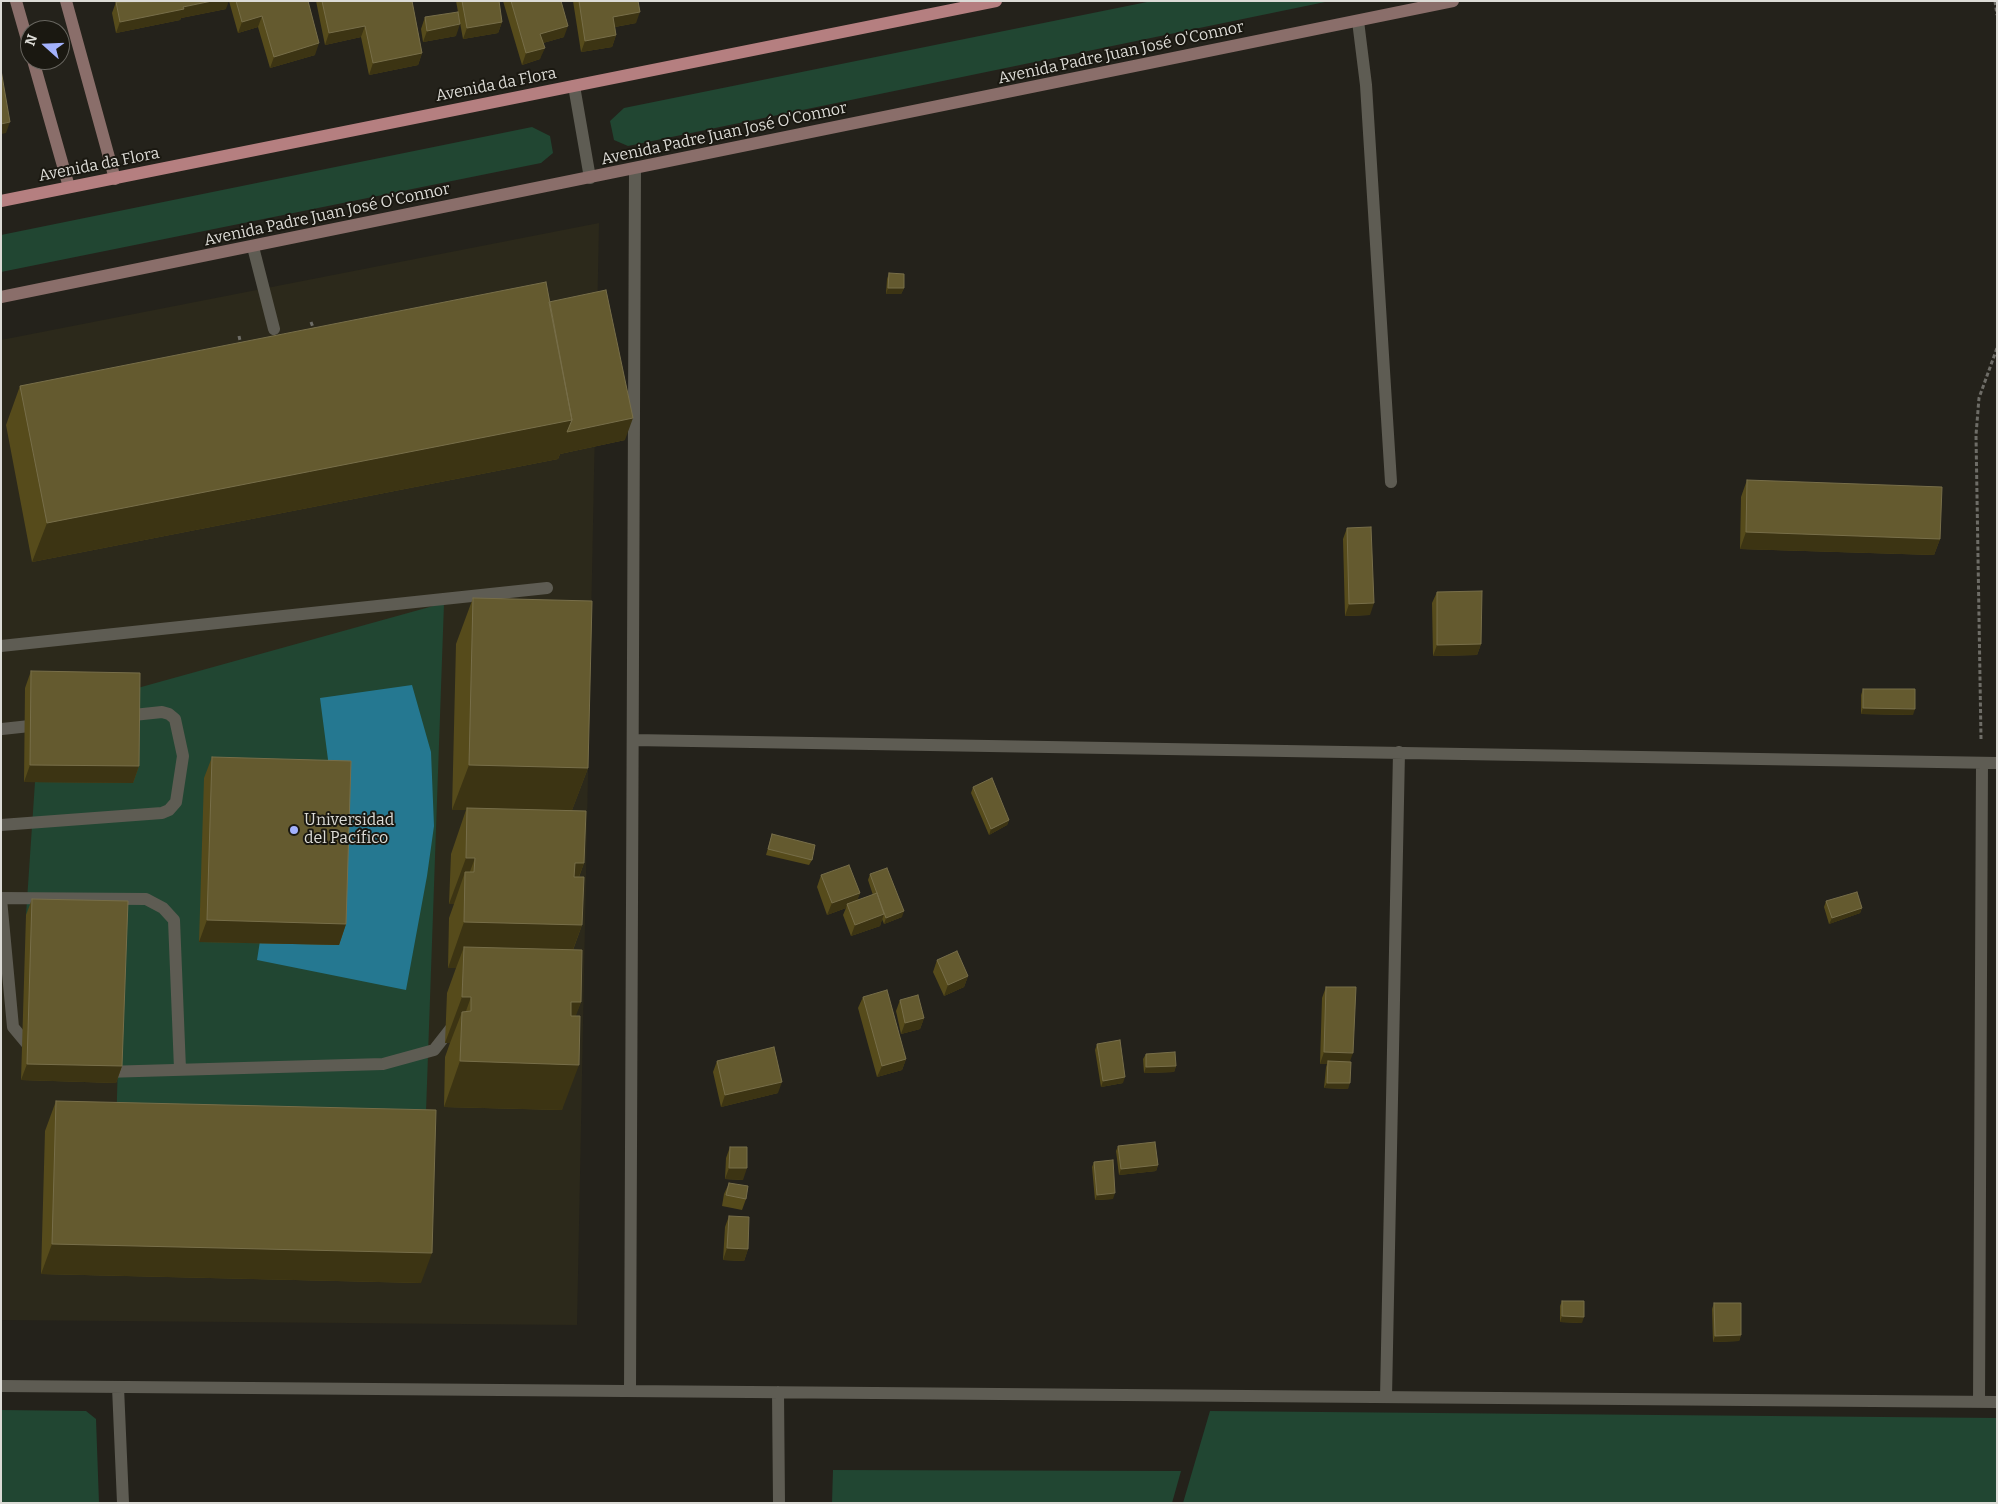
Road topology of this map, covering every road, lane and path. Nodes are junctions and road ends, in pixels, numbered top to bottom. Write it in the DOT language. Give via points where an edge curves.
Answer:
graph roads {
  1 [pos="16,1"];
  2 [pos="66,1"];
  3 [pos="996,1"];
  4 [pos="1453,1"];
  5 [pos="1995,1"];
  6 [pos="1997,15"];
  7 [pos="21,20"];
  8 [pos="1358,21"];
  9 [pos="36,70"];
  10 [pos="574,86"];
  11 [pos="635,169"];
  12 [pos="590,178"];
  13 [pos="115,179"];
  14 [pos="69,187"];
  15 [pos="1,201"];
  16 [pos="254,247"];
  17 [pos="1,297"];
  18 [pos="312,322"];
  19 [pos="274,329"];
  20 [pos="315,333"];
  21 [pos="240,336"];
  22 [pos="1997,348"];
  23 [pos="232,349"];
  24 [pos="1391,482"];
  25 [pos="547,588"];
  26 [pos="1,646"];
  27 [pos="115,717"];
  28 [pos="49,724"];
  29 [pos="1,726"];
  30 [pos="2,729"];
  31 [pos="1,739"];
  32 [pos="632,740"];
  33 [pos="1399,752"];
  34 [pos="1982,763"];
  35 [pos="1997,763"];
  36 [pos="1,825"];
  37 [pos="1,899"];
  38 [pos="462,1014"];
  39 [pos="39,1059"];
  40 [pos="180,1070"];
  41 [pos="88,1072"];
  42 [pos="1,1386"];
  43 [pos="118,1387"];
  44 [pos="630,1391"];
  45 [pos="778,1392"];
  46 [pos="1386,1397"];
  47 [pos="1979,1402"];
  48 [pos="1997,1402"];
  49 [pos="123,1503"];
  50 [pos="779,1503"];
  1 -- 7 [label="street"];
  2 -- 13 [label="street"];
  3 -- 10 [label="main road, Avenida da Flora"];
  4 -- 8 [label="street, Avenida Padre Juan José O'Connor"];
  5 -- 6 [label="path"];
  8 -- 11 [label="street, Avenida Padre Juan José O'Connor"];
  8 -- 24 [label="street" via="1366,84"];
  9 -- 14 [label="street"];
  10 -- 12 [label="street"];
  10 -- 13 [label="main road, Avenida da Flora"];
  11 -- 12 [label="street, Avenida Padre Juan José O'Connor"];
  11 -- 32 [label="street"];
  12 -- 16 [label="street, Avenida Padre Juan José O'Connor"];
  13 -- 14 [label="main road, Avenida da Flora"];
  14 -- 15 [label="main road, Avenida da Flora"];
  16 -- 17 [label="street, Avenida Padre Juan José O'Connor"];
  16 -- 19 [label="street"];
  18 -- 20 [label="path"];
  21 -- 23 [label="path" via="242,347"];
  22 -- 34 [label="path" via="1979,398 1976,435"];
  25 -- 26 [label="street"];
  27 -- 36 [label="street" via="162,712 175,719 184,756 176,802 169,810"];
  28 -- 30 [label="street"];
  29 -- 30 [label="street"];
  30 -- 31 [label="street"];
  32 -- 33 [label="street"];
  32 -- 44 [label="street"];
  33 -- 34 [label="street"];
  33 -- 46 [label="street"];
  34 -- 35 [label="street"];
  34 -- 47 [label="street"];
  37 -- 39 [label="street" via="13,1027"];
  37 -- 40 [label="street" via="146,899 163,908 174,920"];
  38 -- 40 [label="street" via="434,1050 383,1064"];
  40 -- 41 [label="street"];
  42 -- 43 [label="street"];
  43 -- 44 [label="street"];
  43 -- 49 [label="street"];
  44 -- 45 [label="street"];
  45 -- 46 [label="street"];
  45 -- 50 [label="street"];
  46 -- 47 [label="street"];
  47 -- 48 [label="street"];
}
